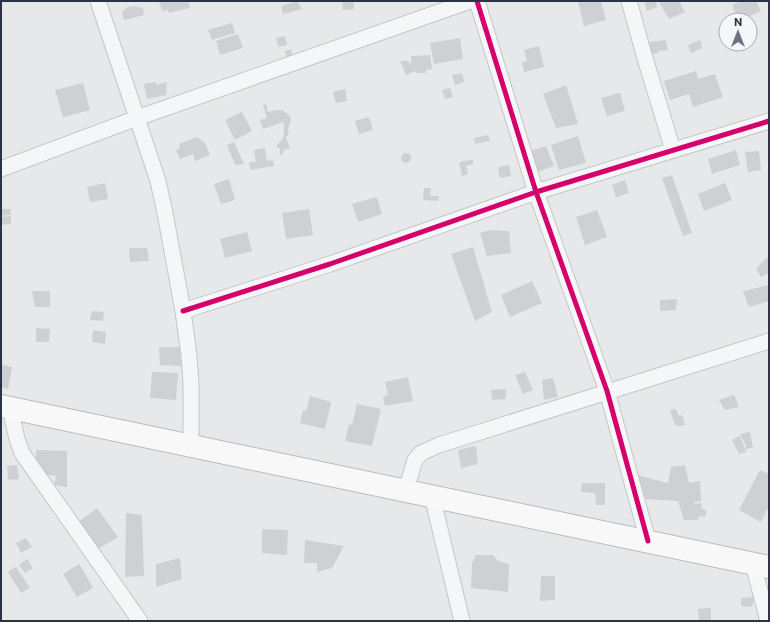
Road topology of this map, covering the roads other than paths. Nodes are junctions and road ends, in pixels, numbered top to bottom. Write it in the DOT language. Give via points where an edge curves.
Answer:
graph roads {
  1 [pos="98,1"];
  2 [pos="470,1"];
  3 [pos="477,1"];
  4 [pos="629,1"];
  5 [pos="137,118"];
  6 [pos="769,122"];
  7 [pos="673,150"];
  8 [pos="1,169"];
  9 [pos="536,192"];
  10 [pos="183,311"];
  11 [pos="769,341"];
  12 [pos="607,391"];
  13 [pos="6,407"];
  14 [pos="191,446"];
  15 [pos="406,490"];
  16 [pos="432,496"];
  17 [pos="648,541"];
  18 [pos="761,565"];
  19 [pos="140,621"];
  20 [pos="462,621"];
  21 [pos="768,621"];
  1 -- 5 [label="street"];
  2 -- 5 [label="street"];
  3 -- 9 [label="street"];
  4 -- 7 [label="street"];
  5 -- 8 [label="street"];
  5 -- 10 [label="street" via="158,181"];
  6 -- 7 [label="street"];
  7 -- 9 [label="street"];
  9 -- 10 [label="street" via="330,264"];
  9 -- 12 [label="street"];
  10 -- 14 [label="street" via="190,355"];
  11 -- 12 [label="street"];
  12 -- 15 [label="street" via="421,453 415,460"];
  12 -- 17 [label="street"];
  13 -- 14 [label="highway"];
  13 -- 19 [label="street" via="22,453"];
  14 -- 15 [label="highway"];
  15 -- 16 [label="highway"];
  16 -- 17 [label="highway"];
  16 -- 20 [label="street"];
  17 -- 18 [label="highway"];
  18 -- 21 [label="street"];
}
